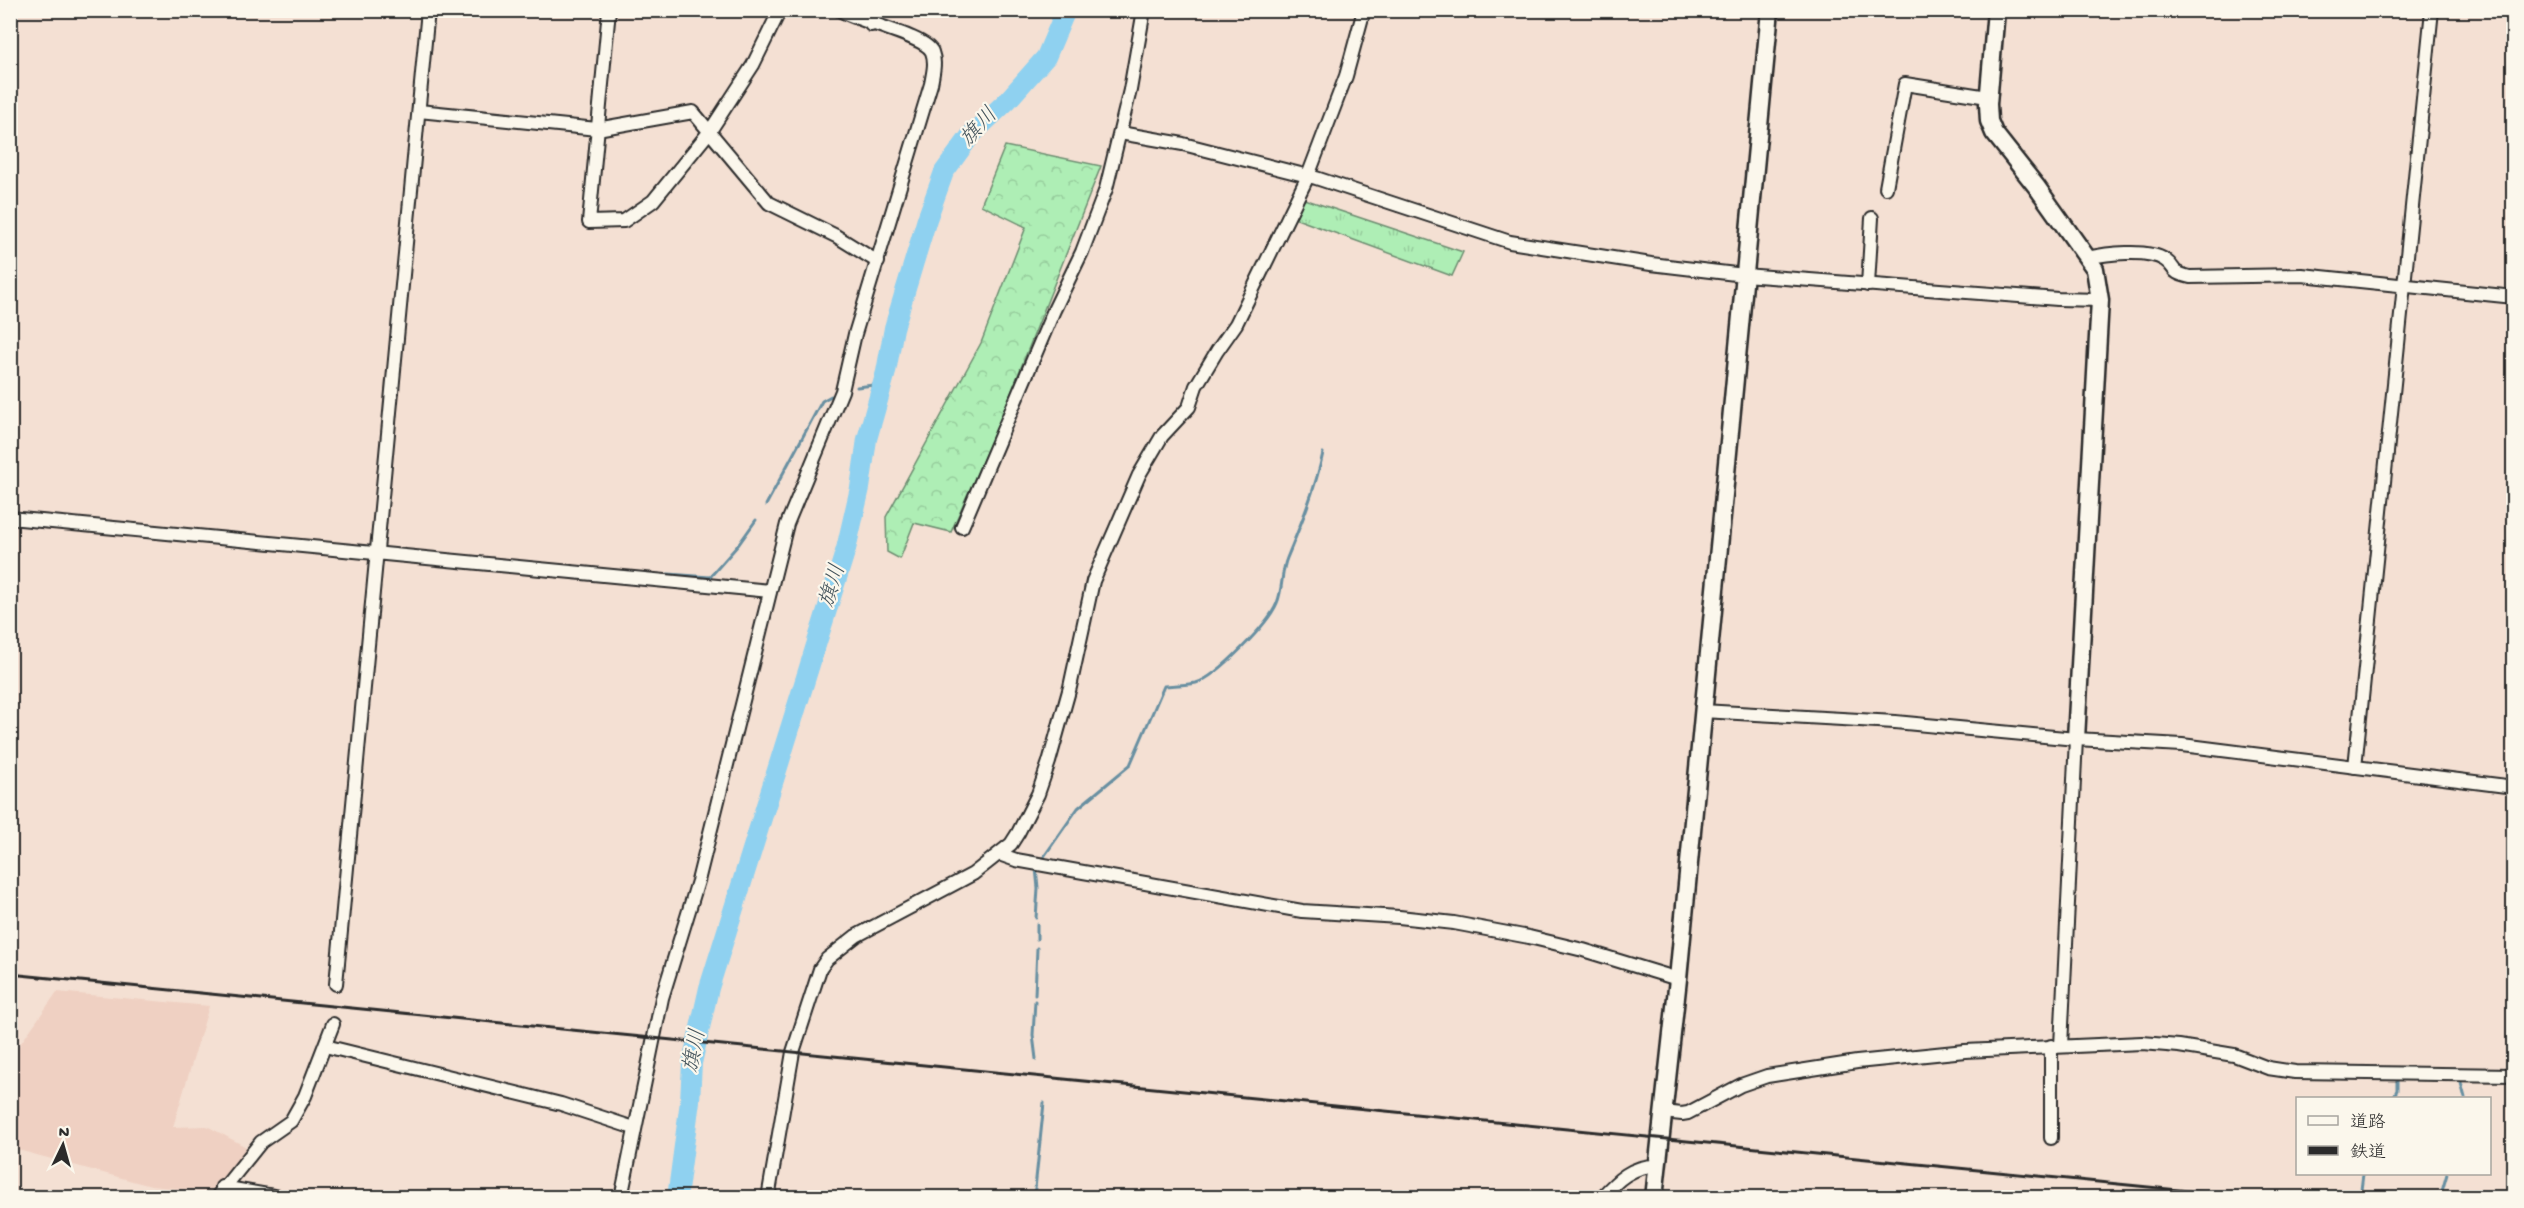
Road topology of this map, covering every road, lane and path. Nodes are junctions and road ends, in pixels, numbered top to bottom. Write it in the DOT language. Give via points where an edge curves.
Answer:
graph roads {
  1 [pos="428,10"];
  2 [pos="609,10"];
  3 [pos="780,10"];
  4 [pos="840,10"];
  5 [pos="875,10"];
  6 [pos="1144,10"];
  7 [pos="1364,10"];
  8 [pos="1770,10"];
  9 [pos="1996,10"];
  10 [pos="2432,10"];
  11 [pos="872,25"];
  12 [pos="1988,97"];
  13 [pos="419,111"];
  14 [pos="597,129"];
  15 [pos="710,131"];
  16 [pos="1120,133"];
  17 [pos="1308,176"];
  18 [pos="1886,188"];
  19 [pos="1872,218"];
  20 [pos="2086,258"];
  21 [pos="878,262"];
  22 [pos="1744,275"];
  23 [pos="1868,285"];
  24 [pos="2405,286"];
  25 [pos="2514,297"];
  26 [pos="2100,300"];
  27 [pos="10,518"];
  28 [pos="963,527"];
  29 [pos="378,553"];
  30 [pos="770,591"];
  31 [pos="1702,711"];
  32 [pos="2076,739"];
  33 [pos="2355,767"];
  34 [pos="2514,787"];
  35 [pos="999,854"];
  36 [pos="1678,979"];
  37 [pos="336,984"];
  38 [pos="333,1024"];
  39 [pos="2056,1046"];
  40 [pos="325,1047"];
  41 [pos="2514,1075"];
  42 [pos="1663,1112"];
  43 [pos="634,1128"];
  44 [pos="2050,1138"];
  45 [pos="1657,1166"];
  46 [pos="219,1192"];
  47 [pos="285,1197"];
  48 [pos="621,1197"];
  49 [pos="768,1197"];
  50 [pos="1601,1197"];
  51 [pos="1654,1197"];
  1 -- 13 [label="street"];
  2 -- 14 [label="street"];
  3 -- 15 [label="street" via="753,65"];
  4 -- 11 [label="street"];
  5 -- 11 [label="street"];
  6 -- 16 [label="street"];
  7 -- 17 [label="street" via="1346,76"];
  8 -- 22 [label="street"];
  9 -- 12 [label="street"];
  10 -- 24 [label="street"];
  11 -- 21 [label="street" via="922,42 931,49 934,61 931,84"];
  12 -- 18 [label="street" via="1905,84"];
  12 -- 20 [label="street" via="1989,121 1994,132"];
  13 -- 14 [label="street"];
  13 -- 29 [label="street"];
  14 -- 15 [label="street" via="693,112"];
  14 -- 15 [label="street" via="589,222 624,221 648,205"];
  15 -- 21 [label="street" via="769,203"];
  16 -- 17 [label="street" via="1183,144"];
  16 -- 28 [label="street" via="1106,189 1082,252"];
  17 -- 22 [label="street" via="1504,241"];
  17 -- 35 [label="street" via="1236,324 1196,386 1189,407 1162,436 1138,475 1093,581 1070,687 1038,794 1018,834"];
  19 -- 23 [label="street"];
  20 -- 24 [label="street" via="2143,254 2164,259 2175,273 2190,277 2302,275"];
  20 -- 26 [label="street" via="2095,269"];
  21 -- 30 [label="street" via="842,391 787,524"];
  22 -- 23 [label="street"];
  22 -- 31 [label="street"];
  23 -- 26 [label="street"];
  24 -- 25 [label="street"];
  24 -- 33 [label="street"];
  26 -- 32 [label="street"];
  27 -- 29 [label="street"];
  29 -- 30 [label="street"];
  29 -- 37 [label="street"];
  30 -- 43 [label="street" via="698,881 662,998"];
  31 -- 32 [label="street" via="1894,722"];
  31 -- 36 [label="street"];
  32 -- 33 [label="street" via="2211,748"];
  32 -- 39 [label="street"];
  33 -- 34 [label="street"];
  35 -- 36 [label="street" via="1302,911 1399,917 1499,932 1583,950"];
  35 -- 49 [label="street" via="973,874 856,936 827,958 793,1052"];
  36 -- 42 [label="street"];
  38 -- 40 [label="street"];
  39 -- 41 [label="street" via="2180,1046 2234,1055 2268,1068 2295,1072"];
  39 -- 42 [label="street" via="1938,1053 1767,1076 1688,1113"];
  39 -- 44 [label="street"];
  40 -- 43 [label="street" via="561,1104"];
  40 -- 46 [label="street" via="291,1121 261,1142"];
  42 -- 45 [label="street"];
  43 -- 48 [label="street"];
  45 -- 50 [label="street" via="1644,1166 1628,1173"];
  45 -- 51 [label="street"];
  46 -- 47 [label="street"];
}
